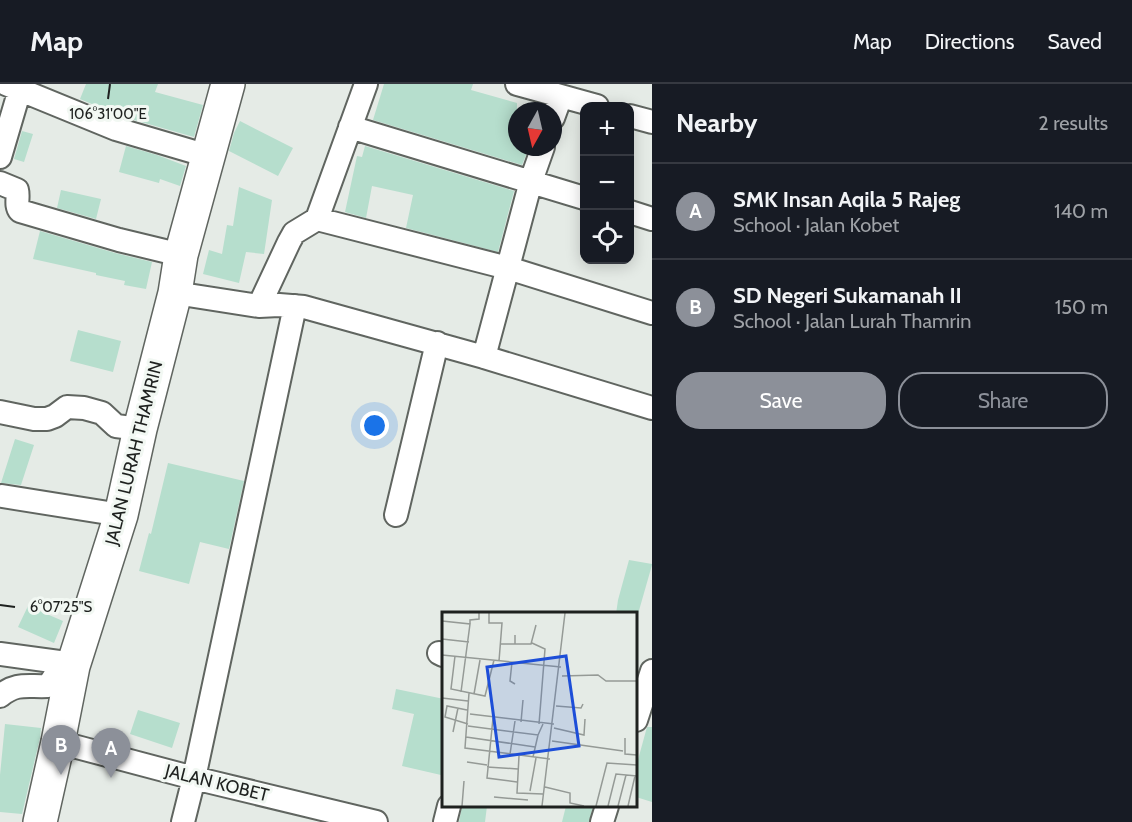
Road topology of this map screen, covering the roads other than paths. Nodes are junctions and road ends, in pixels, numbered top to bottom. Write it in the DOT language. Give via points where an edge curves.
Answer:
graph roads {
  1 [pos="228,84"];
  2 [pos="366,84"];
  3 [pos="517,84"];
  4 [pos="13,87"];
  5 [pos="561,96"];
  6 [pos="559,102"];
  7 [pos="583,102"];
  8 [pos="634,117"];
  9 [pos="652,122"];
  10 [pos="350,127"];
  11 [pos="208,156"];
  12 [pos="540,156"];
  13 [pos="0,157"];
  14 [pos="531,181"];
  15 [pos="0,183"];
  16 [pos="580,196"];
  17 [pos="634,213"];
  18 [pos="317,219"];
  19 [pos="652,219"];
  20 [pos="180,255"];
  21 [pos="508,268"];
  22 [pos="175,293"];
  23 [pos="259,306"];
  24 [pos="295,306"];
  25 [pos="652,313"];
  26 [pos="437,343"];
  27 [pos="484,357"];
  28 [pos="652,408"];
  29 [pos="0,412"];
  30 [pos="140,429"];
  31 [pos="2,496"];
  32 [pos="121,515"];
  33 [pos="396,515"];
  34 [pos="0,654"];
  35 [pos="66,664"];
  36 [pos="652,671"];
  37 [pos="0,696"];
  38 [pos="637,717"];
  39 [pos="58,742"];
  40 [pos="194,778"];
  41 [pos="449,807"];
  42 [pos="607,807"];
  43 [pos="40,822"];
  44 [pos="183,822"];
  45 [pos="376,822"];
  46 [pos="445,822"];
  47 [pos="602,822"];
  1 -- 11 [label="street, JALAN LURAH THAMRIN"];
  2 -- 10 [label="street"];
  3 -- 5 [label="street"];
  4 -- 11 [label="street" via="116,129"];
  4 -- 13 [label="street"];
  5 -- 6 [label="street"];
  5 -- 7 [label="street"];
  8 -- 9 [label="street"];
  10 -- 14 [label="street"];
  10 -- 18 [label="street"];
  11 -- 20 [label="street, JALAN LURAH THAMRIN"];
  12 -- 14 [label="street"];
  14 -- 16 [label="street"];
  14 -- 21 [label="street"];
  15 -- 20 [label="street" via="17,190 20,211"];
  17 -- 19 [label="street"];
  18 -- 21 [label="street"];
  18 -- 23 [label="street" via="294,233"];
  20 -- 22 [label="street, JALAN LURAH THAMRIN"];
  21 -- 25 [label="street"];
  21 -- 27 [label="street"];
  22 -- 23 [label="street"];
  22 -- 30 [label="street, JALAN LURAH THAMRIN"];
  23 -- 24 [label="street"];
  24 -- 26 [label="street"];
  24 -- 40 [label="street"];
  26 -- 27 [label="street"];
  26 -- 33 [label="street"];
  27 -- 28 [label="street"];
  29 -- 30 [label="street" via="47,419 68,407 84,408 102,413 116,426"];
  30 -- 32 [label="street, JALAN LURAH THAMRIN"];
  31 -- 32 [label="street"];
  32 -- 35 [label="street, JALAN LURAH THAMRIN"];
  34 -- 35 [label="street"];
  35 -- 37 [label="street" via="48,686 16,686"];
  35 -- 39 [label="street, JALAN LURAH THAMRIN"];
  36 -- 38 [label="street"];
  39 -- 40 [label="street, JALAN KOBET"];
  39 -- 43 [label="street, JALAN LURAH THAMRIN"];
  40 -- 44 [label="street"];
  40 -- 45 [label="street, JALAN KOBET"];
  41 -- 46 [label="street"];
  42 -- 47 [label="street"];
}
